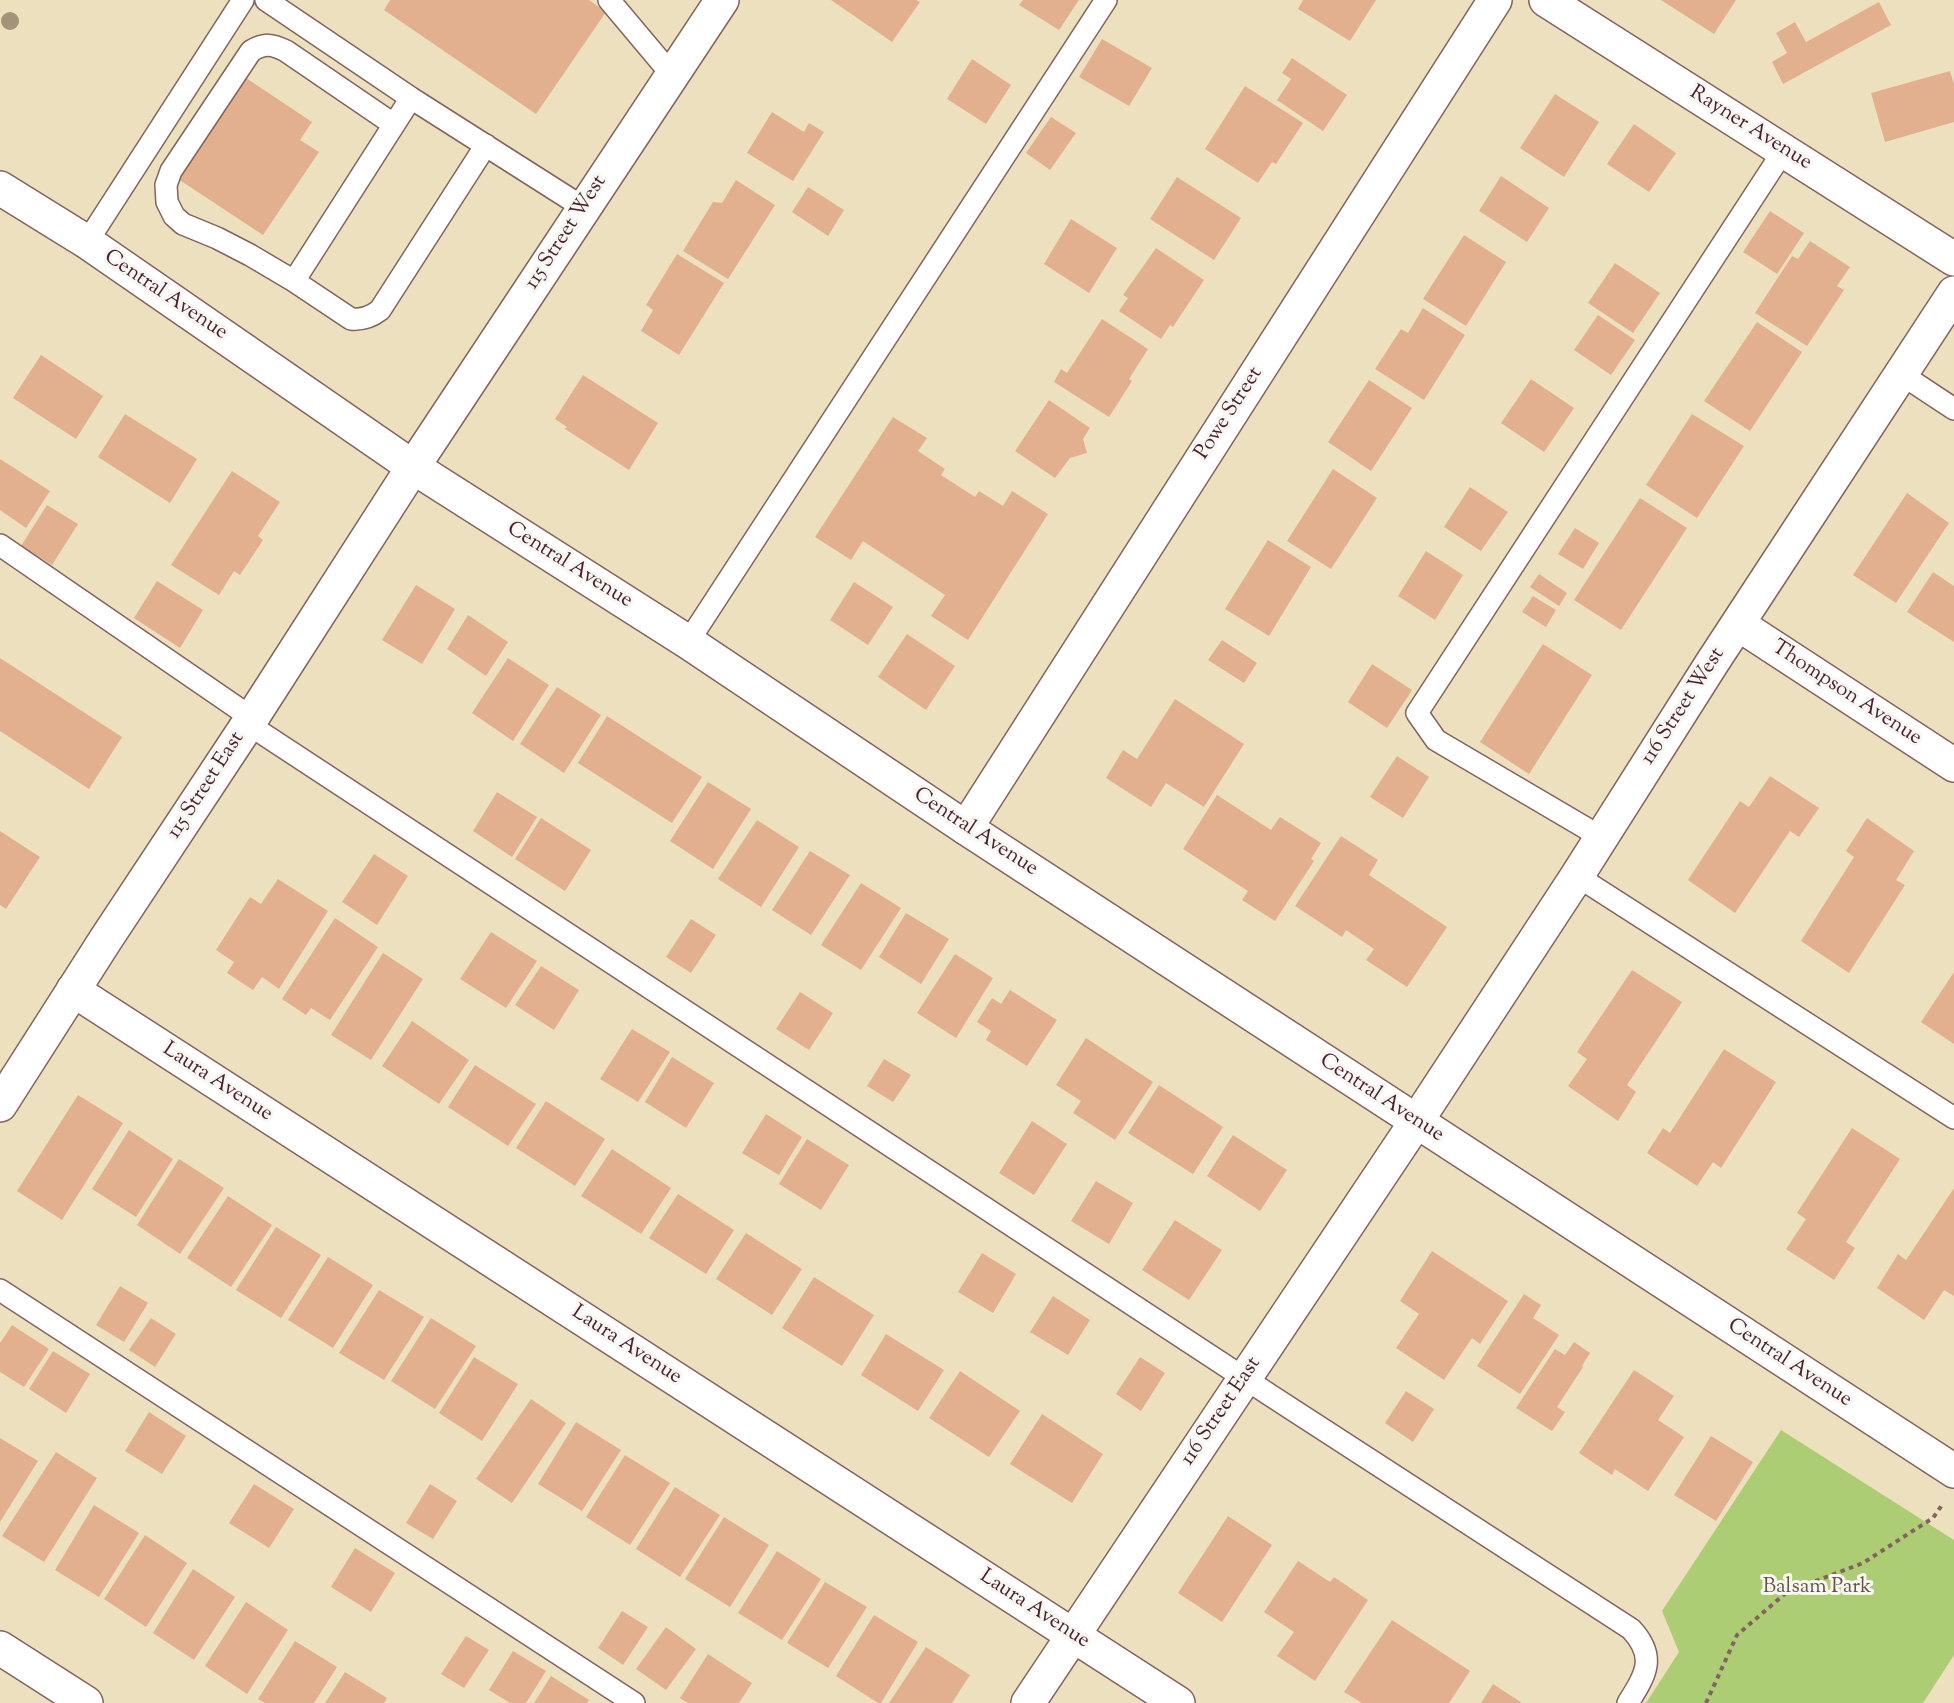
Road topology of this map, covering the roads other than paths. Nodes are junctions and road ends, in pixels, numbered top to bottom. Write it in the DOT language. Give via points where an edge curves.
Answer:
graph roads {
  1 [pos="243,0"];
  2 [pos="266,0"];
  3 [pos="609,0"];
  4 [pos="722,0"];
  5 [pos="1107,0"];
  6 [pos="1495,0"];
  7 [pos="1546,0"];
  8 [pos="672,75"];
  9 [pos="411,98"];
  10 [pos="393,124"];
  11 [pos="486,146"];
  12 [pos="1784,150"];
  13 [pos="0,188"];
  14 [pos="584,208"];
  15 [pos="87,242"];
  16 [pos="1954,259"];
  17 [pos="294,281"];
  18 [pos="1954,293"];
  19 [pos="1901,374"];
  20 [pos="1954,409"];
  21 [pos="413,467"];
  22 [pos="0,545"];
  23 [pos="1738,624"];
  24 [pos="688,642"];
  25 [pos="250,721"];
  26 [pos="1954,765"];
  27 [pos="966,828"];
  28 [pos="1600,837"];
  29 [pos="1577,876"];
  30 [pos="74,990"];
  31 [pos="0,1105"];
  32 [pos="1954,1118"];
  33 [pos="1416,1122"];
  34 [pos="0,1290"];
  35 [pos="1245,1377"];
  36 [pos="1954,1471"];
  37 [pos="1072,1635"];
  38 [pos="0,1648"];
  39 [pos="86,1703"];
  40 [pos="634,1703"];
  41 [pos="1028,1703"];
  42 [pos="1178,1703"];
  43 [pos="1628,1703"];
  1 -- 15 [label="lane"];
  2 -- 9 [label="lane"];
  3 -- 8 [label="lane"];
  4 -- 8 [label="street, 115 Street West"];
  5 -- 24 [label="lane"];
  6 -- 27 [label="street, Powe Street"];
  7 -- 12 [label="street, Rayner Avenue"];
  8 -- 14 [label="street, 115 Street West"];
  9 -- 10 [label="lane"];
  9 -- 11 [label="lane"];
  10 -- 17 [label="lane"];
  10 -- 17 [label="lane" via="286,51 273,44 262,44 251,51 171,171 166,185 167,202 183,225 217,238"];
  11 -- 14 [label="lane"];
  11 -- 17 [label="lane" via="374,315 351,320"];
  12 -- 16 [label="street, Rayner Avenue"];
  12 -- 28 [label="lane" via="1416,713 1436,740"];
  13 -- 15 [label="street, Central Avenue"];
  14 -- 21 [label="street, 115 Street West"];
  15 -- 21 [label="street, Central Avenue"];
  18 -- 19 [label="street, 116 Street West"];
  19 -- 20 [label="lane"];
  19 -- 23 [label="street, 116 Street West"];
  21 -- 24 [label="street, Central Avenue"];
  21 -- 25 [label="street, 115 Street East"];
  22 -- 25 [label="lane"];
  23 -- 26 [label="street, Thompson Avenue"];
  23 -- 28 [label="street, 116 Street West"];
  24 -- 27 [label="street, Central Avenue"];
  25 -- 30 [label="street, 115 Street East"];
  25 -- 35 [label="lane"];
  27 -- 33 [label="street, Central Avenue"];
  28 -- 29 [label="street, 116 Street West"];
  29 -- 32 [label="lane"];
  29 -- 33 [label="street, 116 Street West"];
  30 -- 31 [label="street, 115 Street East"];
  30 -- 37 [label="street, Laura Avenue"];
  33 -- 35 [label="street, 116 Street East"];
  33 -- 36 [label="street, Central Avenue"];
  34 -- 40 [label="lane"];
  35 -- 37 [label="street, 116 Street East"];
  35 -- 43 [label="lane" via="1631,1629 1643,1642 1647,1662 1642,1681"];
  37 -- 41 [label="street, 116 Street East"];
  37 -- 42 [label="street, Laura Avenue"];
  38 -- 39 [label="street"];
}
